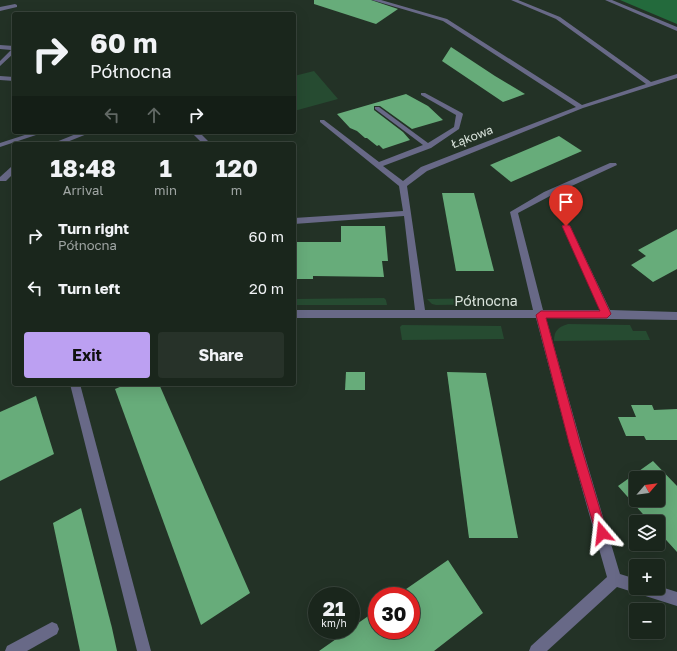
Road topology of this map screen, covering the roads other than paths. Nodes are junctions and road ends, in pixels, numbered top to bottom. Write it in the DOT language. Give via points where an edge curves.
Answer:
graph roads {
  1 [pos="375,0"];
  2 [pos="514,0"];
  3 [pos="608,0"];
  4 [pos="15,6"];
  5 [pos="0,9"];
  6 [pos="677,29"];
  7 [pos="0,47"];
  8 [pos="12,49"];
  9 [pos="12,51"];
  10 [pos="0,64"];
  11 [pos="677,76"];
  12 [pos="0,78"];
  13 [pos="12,79"];
  14 [pos="651,85"];
  15 [pos="423,94"];
  16 [pos="581,107"];
  17 [pos="378,108"];
  18 [pos="322,121"];
  19 [pos="13,134"];
  20 [pos="35,134"];
  21 [pos="82,134"];
  22 [pos="197,134"];
  23 [pos="60,142"];
  24 [pos="205,142"];
  25 [pos="3,144"];
  26 [pos="428,146"];
  27 [pos="613,164"];
  28 [pos="378,165"];
  29 [pos="12,171"];
  30 [pos="1,179"];
  31 [pos="12,180"];
  32 [pos="403,185"];
  33 [pos="408,213"];
  34 [pos="296,221"];
  35 [pos="566,226"];
  36 [pos="296,314"];
  37 [pos="607,314"];
  38 [pos="421,315"];
  39 [pos="541,315"];
  40 [pos="677,316"];
  41 [pos="76,386"];
  42 [pos="615,579"];
  43 [pos="629,584"];
  44 [pos="665,595"];
  45 [pos="677,599"];
  46 [pos="52,629"];
  47 [pos="12,651"];
  48 [pos="144,651"];
  49 [pos="536,651"];
  1 -- 16 [label="street" via="445,20"];
  2 -- 14 [label="street" via="558,18"];
  3 -- 6 [label="street"];
  4 -- 5 [label="street"];
  7 -- 8 [label="street"];
  9 -- 10 [label="street"];
  11 -- 14 [label="street, Łąkowa"];
  12 -- 13 [label="street"];
  14 -- 16 [label="street, Łąkowa"];
  15 -- 26 [label="street" via="460,114 457,128"];
  16 -- 32 [label="street, Łąkowa" via="424,169"];
  17 -- 26 [label="street"];
  18 -- 28 [label="street"];
  19 -- 25 [label="street"];
  20 -- 25 [label="street"];
  21 -- 23 [label="street"];
  22 -- 24 [label="street"];
  26 -- 28 [label="street"];
  27 -- 39 [label="street" via="514,212"];
  28 -- 32 [label="street"];
  29 -- 30 [label="street"];
  30 -- 31 [label="street"];
  32 -- 33 [label="street"];
  33 -- 34 [label="street"];
  33 -- 38 [label="street"];
  35 -- 37 [label="street"];
  36 -- 38 [label="street, Północna"];
  37 -- 39 [label="street, Północna"];
  37 -- 40 [label="street, Północna"];
  38 -- 39 [label="street, Północna"];
  39 -- 42 [label="street"];
  41 -- 48 [label="street"];
  42 -- 43 [label="street"];
  42 -- 49 [label="street"];
  44 -- 45 [label="street"];
  46 -- 47 [label="street"];
}
